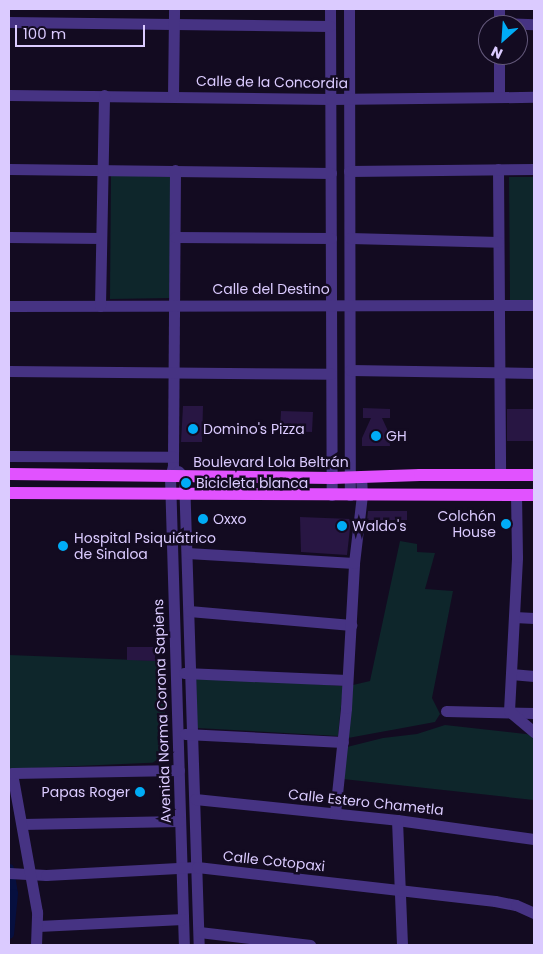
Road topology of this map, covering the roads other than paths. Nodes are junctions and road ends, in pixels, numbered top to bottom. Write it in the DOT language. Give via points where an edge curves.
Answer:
graph roads {
  1 [pos="174,9"];
  2 [pos="330,9"];
  3 [pos="349,9"];
  4 [pos="9,22"];
  5 [pos="174,24"];
  6 [pos="330,26"];
  7 [pos="499,65"];
  8 [pos="9,95"];
  9 [pos="104,95"];
  10 [pos="173,96"];
  11 [pos="499,96"];
  12 [pos="534,97"];
  13 [pos="349,98"];
  14 [pos="330,99"];
  15 [pos="9,169"];
  16 [pos="498,169"];
  17 [pos="534,169"];
  18 [pos="103,170"];
  19 [pos="175,170"];
  20 [pos="349,171"];
  21 [pos="330,173"];
  22 [pos="9,237"];
  23 [pos="175,237"];
  24 [pos="101,238"];
  25 [pos="331,238"];
  26 [pos="350,238"];
  27 [pos="498,242"];
  28 [pos="331,304"];
  29 [pos="350,304"];
  30 [pos="174,305"];
  31 [pos="499,305"];
  32 [pos="534,305"];
  33 [pos="9,306"];
  34 [pos="100,306"];
  35 [pos="350,370"];
  36 [pos="9,371"];
  37 [pos="174,372"];
  38 [pos="499,372"];
  39 [pos="534,373"];
  40 [pos="331,374"];
  41 [pos="350,415"];
  42 [pos="332,416"];
  43 [pos="9,456"];
  44 [pos="172,467"];
  45 [pos="9,474"];
  46 [pos="500,475"];
  47 [pos="534,475"];
  48 [pos="355,476"];
  49 [pos="184,477"];
  50 [pos="332,478"];
  51 [pos="9,493"];
  52 [pos="171,494"];
  53 [pos="185,494"];
  54 [pos="332,494"];
  55 [pos="356,495"];
  56 [pos="534,495"];
  57 [pos="516,496"];
  58 [pos="187,553"];
  59 [pos="354,563"];
  60 [pos="189,611"];
  61 [pos="514,617"];
  62 [pos="534,618"];
  63 [pos="351,625"];
  64 [pos="176,673"];
  65 [pos="191,674"];
  66 [pos="511,674"];
  67 [pos="534,676"];
  68 [pos="347,680"];
  69 [pos="446,711"];
  70 [pos="508,711"];
  71 [pos="534,713"];
  72 [pos="534,732"];
  73 [pos="178,734"];
  74 [pos="192,734"];
  75 [pos="344,742"];
  76 [pos="179,770"];
  77 [pos="195,799"];
  78 [pos="335,813"];
  79 [pos="398,820"];
  80 [pos="180,821"];
  81 [pos="22,824"];
  82 [pos="534,839"];
  83 [pos="182,867"];
  84 [pos="197,867"];
  85 [pos="9,873"];
  86 [pos="31,875"];
  87 [pos="400,889"];
  88 [pos="534,913"];
  89 [pos="183,919"];
  90 [pos="38,926"];
  91 [pos="199,932"];
  92 [pos="266,943"];
  93 [pos="36,945"];
  94 [pos="184,945"];
  95 [pos="199,945"];
  96 [pos="310,945"];
  97 [pos="402,945"];
  1 -- 5 [label="street"];
  2 -- 6 [label="street"];
  3 -- 13 [label="street"];
  4 -- 5 [label="street"];
  5 -- 6 [label="street"];
  5 -- 10 [label="street"];
  6 -- 14 [label="street"];
  7 -- 11 [label="street"];
  8 -- 9 [label="street, Calle de la Concordia"];
  9 -- 10 [label="street, Calle de la Concordia"];
  9 -- 18 [label="street"];
  10 -- 14 [label="street, Calle de la Concordia"];
  11 -- 12 [label="street, Calle de la Concordia"];
  11 -- 13 [label="street, Calle de la Concordia"];
  13 -- 14 [label="street, Calle de la Concordia"];
  13 -- 20 [label="street"];
  14 -- 21 [label="street"];
  15 -- 18 [label="street"];
  16 -- 17 [label="street"];
  16 -- 20 [label="street"];
  16 -- 27 [label="street"];
  18 -- 19 [label="street"];
  18 -- 24 [label="street"];
  19 -- 21 [label="street"];
  19 -- 23 [label="street, Avenida Norma Corona Sapiens"];
  20 -- 26 [label="street"];
  21 -- 25 [label="street"];
  22 -- 24 [label="street"];
  23 -- 25 [label="street"];
  23 -- 30 [label="street, Avenida Norma Corona Sapiens"];
  24 -- 34 [label="street"];
  25 -- 28 [label="street"];
  26 -- 27 [label="street"];
  26 -- 29 [label="street"];
  27 -- 31 [label="street"];
  28 -- 29 [label="street, Calle del Destino"];
  28 -- 30 [label="street, Calle del Destino"];
  28 -- 40 [label="street"];
  29 -- 31 [label="street, Calle del Destino"];
  29 -- 35 [label="street"];
  30 -- 34 [label="street, Calle del Destino"];
  30 -- 37 [label="street, Avenida Norma Corona Sapiens"];
  31 -- 32 [label="street, Calle del Destino"];
  31 -- 38 [label="street"];
  33 -- 34 [label="street, Calle del Destino"];
  35 -- 38 [label="street"];
  35 -- 41 [label="street"];
  36 -- 37 [label="street"];
  37 -- 40 [label="street"];
  37 -- 44 [label="street, Avenida Norma Corona Sapiens"];
  38 -- 39 [label="street"];
  38 -- 46 [label="street"];
  40 -- 42 [label="street"];
  41 -- 42 [label="street"];
  41 -- 48 [label="street"];
  42 -- 50 [label="street"];
  43 -- 44 [label="street"];
  44 -- 45 [label="main road, Boulevard Lola Beltrán"];
  44 -- 49 [label="main road, Boulevard Lola Beltrán"];
  44 -- 52 [label="street, Avenida Norma Corona Sapiens"];
  46 -- 47 [label="main road, Boulevard Lola Beltrán"];
  46 -- 48 [label="main road, Boulevard Lola Beltrán"];
  48 -- 50 [label="main road, Boulevard Lola Beltrán"];
  48 -- 55 [label="street"];
  49 -- 50 [label="main road, Boulevard Lola Beltrán"];
  49 -- 53 [label="street"];
  50 -- 54 [label="street"];
  51 -- 52 [label="main road"];
  52 -- 53 [label="main road"];
  52 -- 64 [label="street, Avenida Norma Corona Sapiens"];
  53 -- 54 [label="main road"];
  53 -- 58 [label="street"];
  54 -- 55 [label="main road"];
  55 -- 57 [label="main road"];
  55 -- 59 [label="street"];
  56 -- 57 [label="main road"];
  57 -- 61 [label="street"];
  58 -- 59 [label="street"];
  58 -- 60 [label="street"];
  59 -- 63 [label="street"];
  60 -- 63 [label="street"];
  60 -- 65 [label="street"];
  61 -- 62 [label="street"];
  61 -- 66 [label="street"];
  63 -- 68 [label="street"];
  64 -- 65 [label="street"];
  64 -- 73 [label="street, Avenida Norma Corona Sapiens"];
  65 -- 68 [label="street"];
  65 -- 74 [label="street"];
  66 -- 67 [label="street"];
  66 -- 70 [label="street"];
  68 -- 75 [label="street"];
  69 -- 70 [label="street"];
  70 -- 71 [label="street"];
  70 -- 72 [label="street"];
  73 -- 74 [label="street"];
  73 -- 76 [label="street, Avenida Norma Corona Sapiens"];
  74 -- 75 [label="street"];
  74 -- 77 [label="street"];
  75 -- 78 [label="street"];
  76 -- 80 [label="street, Avenida Norma Corona Sapiens"];
  76 -- 81 [label="street" via="12,773"];
  77 -- 78 [label="street, Calle Estero Chametla"];
  77 -- 84 [label="street"];
  78 -- 79 [label="street, Calle Estero Chametla"];
  79 -- 82 [label="street, Calle Estero Chametla"];
  79 -- 87 [label="street"];
  80 -- 81 [label="street"];
  80 -- 83 [label="street, Avenida Norma Corona Sapiens"];
  81 -- 86 [label="street"];
  83 -- 84 [label="street, Calle Cotopaxi"];
  83 -- 86 [label="street, Calle Cotopaxi"];
  83 -- 89 [label="street, Avenida Norma Corona Sapiens"];
  84 -- 87 [label="street, Calle Cotopaxi"];
  84 -- 91 [label="street"];
  85 -- 86 [label="street, Calle Cotopaxi"];
  86 -- 90 [label="street"];
  87 -- 88 [label="street, Calle Cotopaxi" via="502,902"];
  87 -- 97 [label="street"];
  89 -- 90 [label="street"];
  89 -- 94 [label="street, Avenida Norma Corona Sapiens"];
  90 -- 93 [label="street"];
  91 -- 92 [label="street"];
  91 -- 95 [label="street"];
  92 -- 96 [label="street"];
}
